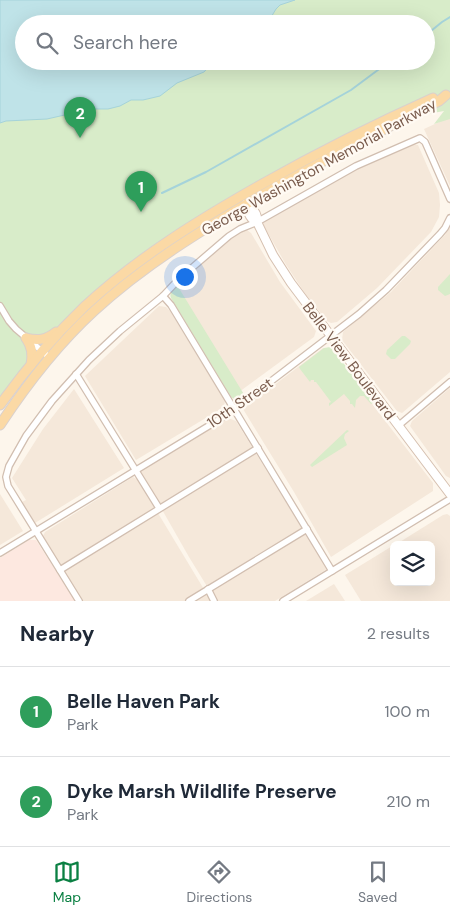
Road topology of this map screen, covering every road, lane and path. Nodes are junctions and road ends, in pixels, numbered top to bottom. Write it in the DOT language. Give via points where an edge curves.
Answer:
graph roads {
  1 [pos="448,94"];
  2 [pos="261,185"];
  3 [pos="450,199"];
  4 [pos="232,201"];
  5 [pos="246,204"];
  6 [pos="450,218"];
  7 [pos="256,222"];
  8 [pos="163,296"];
  9 [pos="0,306"];
  10 [pos="67,324"];
  11 [pos="331,337"];
  12 [pos="26,338"];
  13 [pos="46,354"];
  14 [pos="31,365"];
  15 [pos="76,374"];
  16 [pos="450,382"];
  17 [pos="0,405"];
  18 [pos="234,409"];
  19 [pos="0,425"];
  20 [pos="398,426"];
  21 [pos="258,448"];
  22 [pos="136,470"];
  23 [pos="450,494"];
  24 [pos="450,499"];
  25 [pos="159,508"];
  26 [pos="307,529"];
  27 [pos="36,531"];
  28 [pos="0,552"];
  29 [pos="60,570"];
  30 [pos="332,571"];
  31 [pos="208,589"];
  32 [pos="79,601"];
  33 [pos="188,601"];
  34 [pos="214,601"];
  35 [pos="283,601"];
  1 -- 2 [label="main road, George Washington Memorial Parkway" via="378,123"];
  1 -- 5 [label="main road, George Washington Memorial Parkway"];
  2 -- 4 [label="main road, George Washington Memorial Parkway"];
  2 -- 5 [label="main road" via="249,196"];
  3 -- 7 [label="street" via="428,148 420,138 342,174"];
  4 -- 5 [label="main road"];
  4 -- 10 [label="main road, George Washington Memorial Parkway" via="144,257"];
  5 -- 7 [label="main road, Belle View Boulevard" via="251,219"];
  5 -- 13 [label="main road, George Washington Memorial Parkway" via="130,280"];
  6 -- 11 [label="street, 10th Street" via="440,234 386,290"];
  7 -- 8 [label="street" via="229,236"];
  7 -- 11 [label="main road, Belle View Boulevard" via="284,273"];
  8 -- 15 [label="street" via="105,344"];
  8 -- 18 [label="street"];
  9 -- 12 [label="street"];
  10 -- 12 [label="main road" via="44,339"];
  10 -- 13 [label="main road, George Washington Memorial Parkway"];
  11 -- 18 [label="street, 10th Street"];
  11 -- 20 [label="main road, Belle View Boulevard"];
  12 -- 13 [label="street"];
  12 -- 14 [label="main road" via="32,349"];
  13 -- 14 [label="main road, George Washington Memorial Parkway"];
  13 -- 19 [label="main road, George Washington Memorial Parkway"];
  14 -- 17 [label="main road, George Washington Memorial Parkway"];
  15 -- 22 [label="street"];
  15 -- 27 [label="street" via="26,436 6,473 6,481"];
  16 -- 20 [label="street"];
  18 -- 21 [label="street"];
  18 -- 22 [label="street, 10th Street"];
  20 -- 23 [label="main road, Belle View Boulevard"];
  21 -- 25 [label="street"];
  21 -- 26 [label="street"];
  22 -- 25 [label="street"];
  22 -- 27 [label="street, 10th Street"];
  24 -- 30 [label="street"];
  25 -- 29 [label="street"];
  26 -- 30 [label="street"];
  26 -- 31 [label="street"];
  27 -- 28 [label="street, 10th Street"];
  27 -- 29 [label="street"];
  29 -- 32 [label="street"];
  30 -- 35 [label="street"];
  31 -- 33 [label="street"];
  31 -- 34 [label="street"];
}
